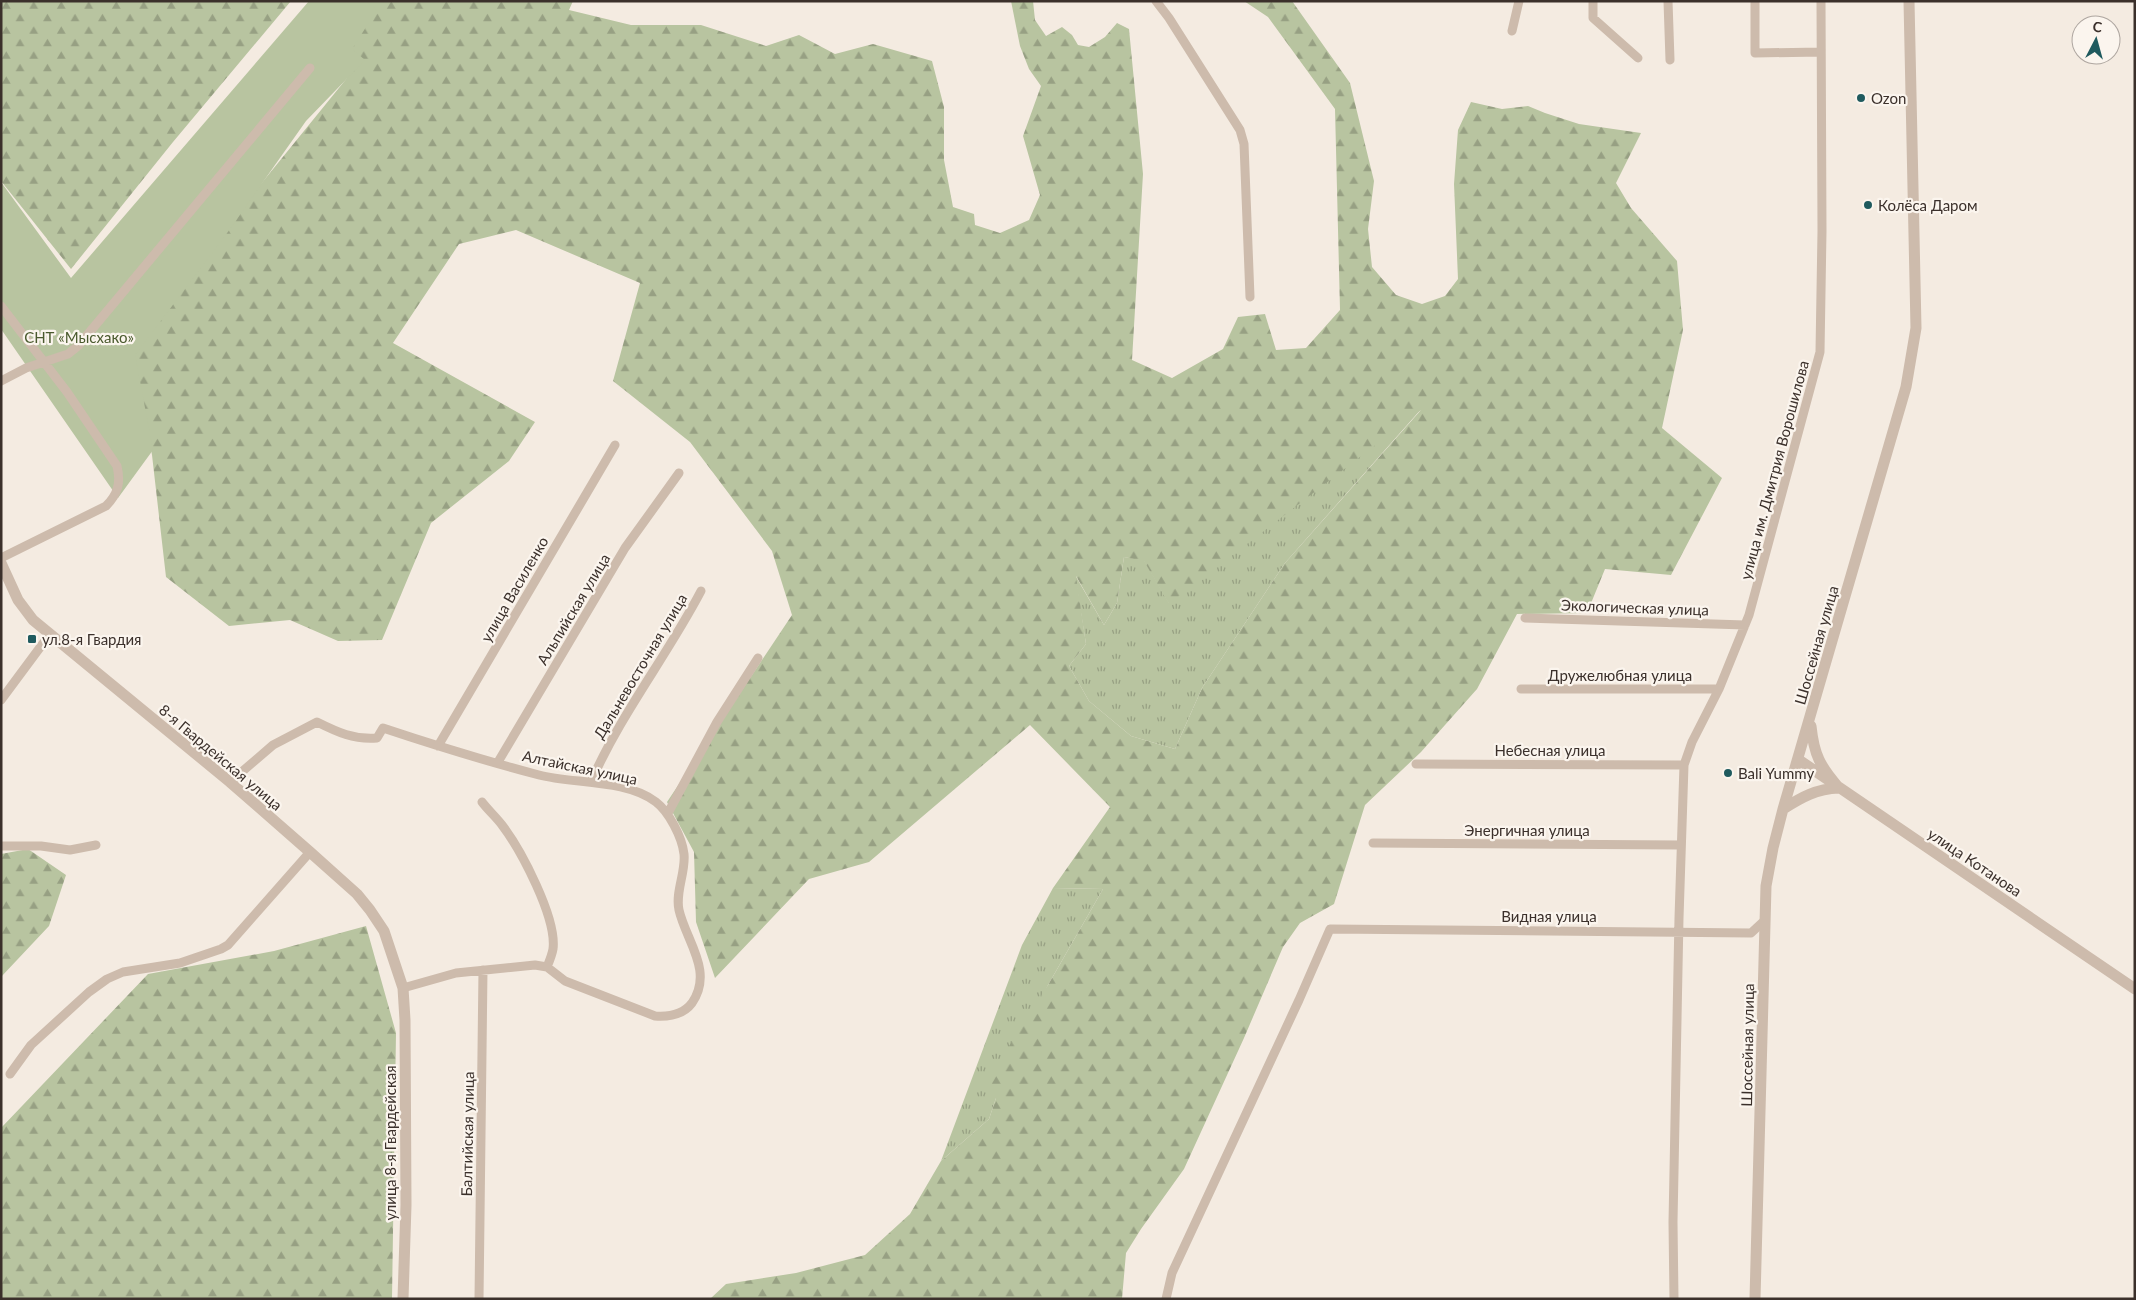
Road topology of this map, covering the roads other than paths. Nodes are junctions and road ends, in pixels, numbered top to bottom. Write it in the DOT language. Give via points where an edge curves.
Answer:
graph roads {
  1 [pos="1156,1"];
  2 [pos="1519,1"];
  3 [pos="1593,1"];
  4 [pos="1668,1"];
  5 [pos="1755,1"];
  6 [pos="1821,1"];
  7 [pos="1909,1"];
  8 [pos="1512,31"];
  9 [pos="1821,52"];
  10 [pos="1638,58"];
  11 [pos="1670,60"];
  12 [pos="310,68"];
  13 [pos="1250,297"];
  14 [pos="1,306"];
  15 [pos="43,362"];
  16 [pos="1,381"];
  17 [pos="615,445"];
  18 [pos="679,473"];
  19 [pos="1,558"];
  20 [pos="1,563"];
  21 [pos="701,591"];
  22 [pos="1525,618"];
  23 [pos="1745,624"];
  24 [pos="50,634"];
  25 [pos="758,658"];
  26 [pos="1521,689"];
  27 [pos="1719,689"];
  28 [pos="1,700"];
  29 [pos="1810,720"];
  30 [pos="438,746"];
  31 [pos="1799,760"];
  32 [pos="498,762"];
  33 [pos="1416,764"];
  34 [pos="1684,765"];
  35 [pos="230,782"];
  36 [pos="591,782"];
  37 [pos="1839,788"];
  38 [pos="482,802"];
  39 [pos="1783,809"];
  40 [pos="668,813"];
  41 [pos="1373,843"];
  42 [pos="96,845"];
  43 [pos="1681,845"];
  44 [pos="1,846"];
  45 [pos="310,852"];
  46 [pos="1764,921"];
  47 [pos="1678,931"];
  48 [pos="547,967"];
  49 [pos="483,970"];
  50 [pos="403,988"];
  51 [pos="2135,990"];
  52 [pos="10,1074"];
  53 [pos="403,1299"];
  54 [pos="479,1299"];
  55 [pos="1166,1299"];
  56 [pos="1674,1299"];
  57 [pos="1755,1299"];
  1 -- 13 [label="street" via="1240,130 1244,144"];
  2 -- 8 [label="street"];
  3 -- 10 [label="street" via="1593,18"];
  4 -- 11 [label="street"];
  5 -- 9 [label="street" via="1755,53"];
  6 -- 9 [label="street, улица им. Дмитрия Ворошилова"];
  7 -- 29 [label="street, Шоссейная улица" via="1916,328 1906,387"];
  9 -- 23 [label="street, улица им. Дмитрия Ворошилова" via="1820,352"];
  12 -- 15 [label="street" via="78,346 55,360"];
  14 -- 15 [label="street"];
  15 -- 16 [label="street"];
  15 -- 19 [label="street" via="116,466 120,477 118,488 106,506"];
  17 -- 30 [label="street, улица Василенко"];
  18 -- 32 [label="street, Альпийская улица" via="628,544"];
  20 -- 24 [label="street, 8-я Гвардейская улица" via="18,600 33,620"];
  21 -- 36 [label="street, Дальневосточная улица" via="677,636 604,752"];
  22 -- 23 [label="street, Экологическая улица"];
  23 -- 27 [label="street, улица им. Дмитрия Ворошилова"];
  24 -- 28 [label="street"];
  24 -- 35 [label="street, 8-я Гвардейская улица"];
  25 -- 40 [label="street" via="717,722"];
  26 -- 27 [label="street, Дружелюбная улица"];
  27 -- 34 [label="street, улица им. Дмитрия Ворошилова"];
  29 -- 31 [label="street, Шоссейная улица"];
  29 -- 37 [label="street" via="1816,758"];
  30 -- 32 [label="street, Алтайская улица"];
  30 -- 35 [label="street, Алтайская улица" via="382,728 377,738 356,738 317,722 273,745"];
  31 -- 37 [label="street, улица Котанова"];
  31 -- 39 [label="street, Шоссейная улица"];
  32 -- 36 [label="street, Алтайская улица" via="548,777"];
  33 -- 34 [label="street, Небесная улица"];
  34 -- 43 [label="street, улица им. Дмитрия Ворошилова"];
  35 -- 45 [label="street, 8-я Гвардейская улица"];
  36 -- 40 [label="street, Алтайская улица" via="644,795"];
  37 -- 39 [label="street" via="1806,794"];
  37 -- 51 [label="street, улица Котанова"];
  38 -- 48 [label="street" via="502,825 531,874 548,915 553,950"];
  39 -- 46 [label="street, Шоссейная улица" via="1766,886"];
  40 -- 48 [label="street, Алтайская улица" via="684,854 678,910 700,967 698,994 689,1006 679,1014 655,1016 565,981"];
  41 -- 43 [label="street, Энергичная улица"];
  42 -- 44 [label="street" via="70,850"];
  43 -- 47 [label="street, улица им. Дмитрия Ворошилова"];
  45 -- 50 [label="street, 8-я Гвардейская улица" via="370,910 384,931"];
  45 -- 52 [label="street" via="228,944 180,963 122,972 107,979 88,992 31,1045"];
  46 -- 47 [label="street, Видная улица" via="1751,933"];
  46 -- 57 [label="street, Шоссейная улица"];
  47 -- 55 [label="street, Видная улица" via="1330,928 1172,1273"];
  47 -- 56 [label="street, улица им. Дмитрия Ворошилова"];
  48 -- 49 [label="street" via="523,965"];
  49 -- 50 [label="street" via="442,976"];
  49 -- 54 [label="street, Балтийская улица"];
  50 -- 53 [label="street, улица 8-я Гвардейская" via="406,1205"];
}
